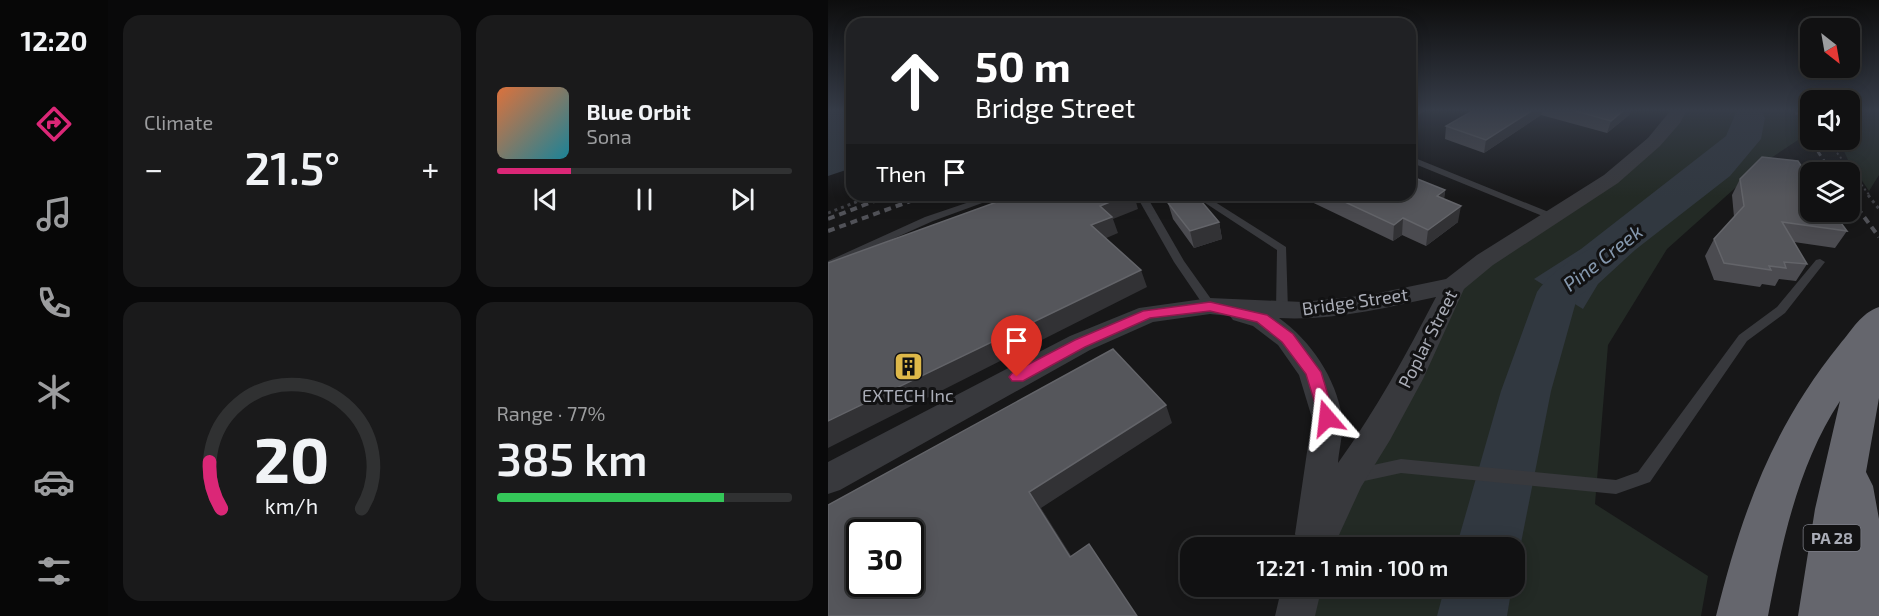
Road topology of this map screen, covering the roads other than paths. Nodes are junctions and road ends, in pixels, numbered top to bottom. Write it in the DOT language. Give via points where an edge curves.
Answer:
graph roads {
  1 [pos="1657,139"];
  2 [pos="1416,161"];
  3 [pos="982,201"];
  4 [pos="1145,201"];
  5 [pos="1207,201"];
  6 [pos="1553,217"];
  7 [pos="1820,262"];
  8 [pos="828,266"];
  9 [pos="1455,285"];
  10 [pos="1210,306"];
  11 [pos="1282,310"];
  12 [pos="1879,321"];
  13 [pos="1848,460"];
  14 [pos="1348,477"];
  15 [pos="828,479"];
  16 [pos="1314,537"];
  17 [pos="1318,537"];
  18 [pos="1299,597"];
  19 [pos="1295,616"];
  20 [pos="1742,616"];
  21 [pos="1824,616"];
  22 [pos="1870,616"];
  1 -- 6 [label="street, Poplar Street" via="1611,179"];
  2 -- 6 [label="lane"];
  3 -- 8 [label="lane" via="929,219"];
  4 -- 10 [label="lane" via="1179,262"];
  5 -- 11 [label="lane" via="1282,249"];
  6 -- 9 [label="street, Poplar Street" via="1485,260"];
  7 -- 14 [label="lane" via="1781,310 1743,338 1644,477 1616,486 1401,466"];
  9 -- 11 [label="street, Bridge Street" via="1369,303"];
  9 -- 14 [label="street, Poplar Street" via="1408,379"];
  10 -- 11 [label="street, Bridge Street"];
  10 -- 15 [label="street, Bridge Street" via="1148,314 1080,343"];
  10 -- 16 [label="street" via="1262,319 1288,338 1313,372 1327,418"];
  12 -- 13 [label="highway, PA 28"];
  12 -- 20 [label="highway" via="1827,388 1801,433 1766,520"];
  13 -- 21 [label="highway, PA 28" via="1830,551"];
  13 -- 22 [label="highway"];
  14 -- 17 [label="street, Poplar Street"];
  18 -- 19 [label="street"];
}
